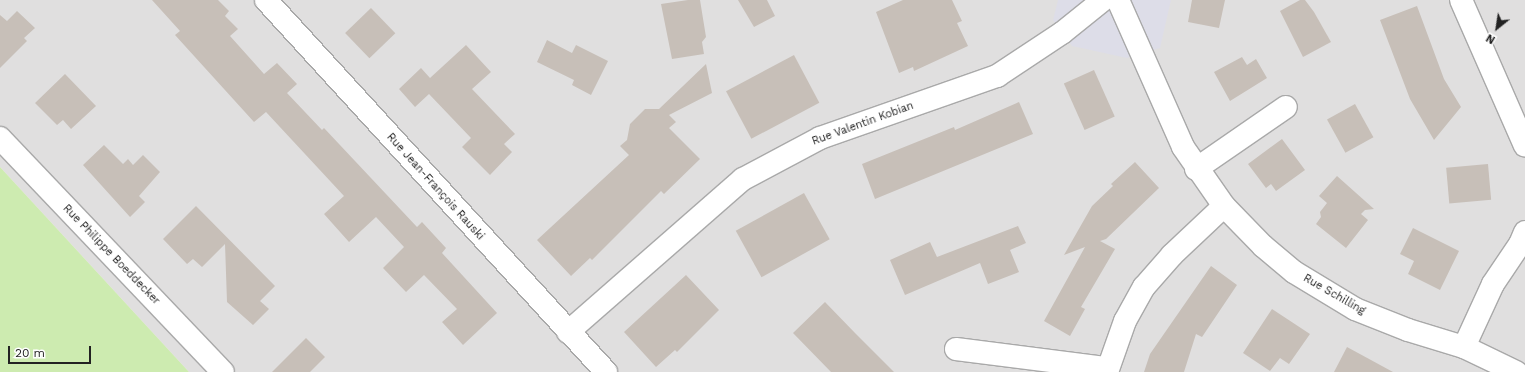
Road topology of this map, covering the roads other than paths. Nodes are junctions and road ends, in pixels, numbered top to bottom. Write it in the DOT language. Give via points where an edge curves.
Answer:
graph roads {
  1 [pos="266,0"];
  2 [pos="1103,0"];
  3 [pos="1118,0"];
  4 [pos="1461,0"];
  5 [pos="1286,107"];
  6 [pos="0,138"];
  7 [pos="1525,146"];
  8 [pos="1196,169"];
  9 [pos="1224,206"];
  10 [pos="1525,232"];
  11 [pos="568,332"];
  12 [pos="1464,347"];
  13 [pos="956,349"];
  14 [pos="1107,370"];
  15 [pos="1509,370"];
  16 [pos="223,372"];
  17 [pos="606,372"];
  1 -- 11 [label="street, Rue Jean-François Rauski"];
  2 -- 11 [label="street, Rue Valentin Kobian" via="1062,33 997,76 820,138 743,179"];
  3 -- 8 [label="street, Rue Schilling" via="1171,125"];
  4 -- 7 [label="street"];
  5 -- 8 [label="street"];
  6 -- 16 [label="street, Rue Philippe Boeddecker"];
  8 -- 9 [label="street, Rue Schilling"];
  9 -- 12 [label="street, Rue Schilling" via="1263,246 1294,272 1330,295 1383,321"];
  9 -- 14 [label="street" via="1172,255 1144,287 1125,321"];
  10 -- 12 [label="street" via="1520,244 1493,284"];
  11 -- 17 [label="street, Rue Jean-François Rauski"];
  12 -- 15 [label="street, Rue Schilling"];
  13 -- 14 [label="street"];
}
